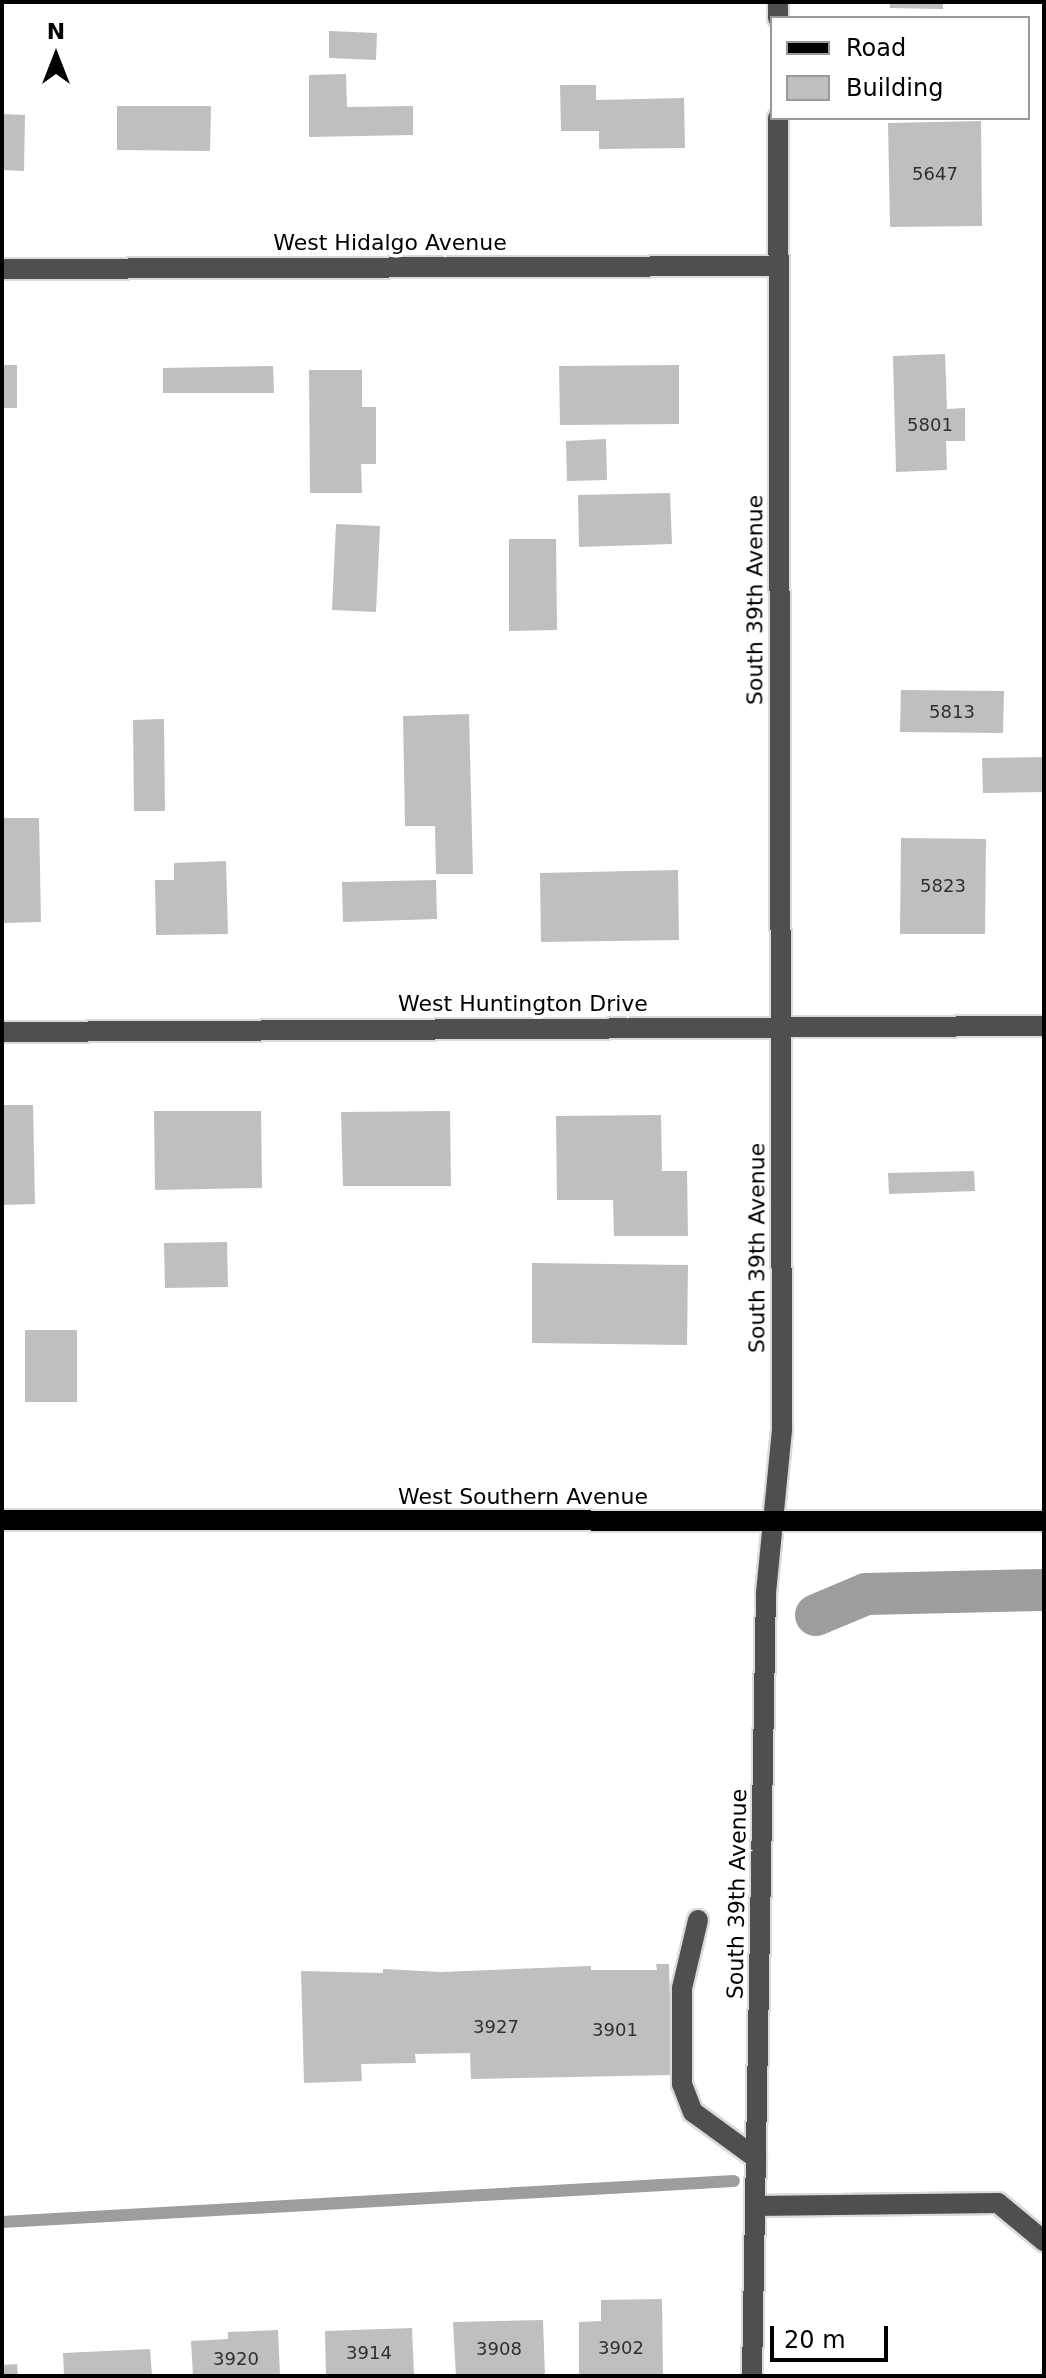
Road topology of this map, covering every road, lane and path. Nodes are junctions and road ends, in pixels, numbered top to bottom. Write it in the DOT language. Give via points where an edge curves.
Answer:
graph roads {
  1 [pos="778,120"];
  2 [pos="778,266"];
  3 [pos="2,269"];
  4 [pos="780,1026"];
  5 [pos="1044,1026"];
  6 [pos="2,1032"];
  7 [pos="2,1520"];
  8 [pos="774,1521"];
  9 [pos="1044,1521"];
  10 [pos="698,1920"];
  11 [pos="756,2158"];
  12 [pos="755,2206"];
  13 [pos="1044,2241"];
  14 [pos="752,2376"];
  1 -- 2 [label="street, South 39th Avenue"];
  2 -- 3 [label="street, West Hidalgo Avenue"];
  2 -- 4 [label="street, South 39th Avenue"];
  4 -- 5 [label="street, West Huntington Drive"];
  4 -- 6 [label="street, West Huntington Drive"];
  4 -- 8 [label="street, South 39th Avenue" via="782,1431"];
  7 -- 8 [label="main road, West Southern Avenue"];
  8 -- 9 [label="main road, West Southern Avenue"];
  8 -- 11 [label="street, South 39th Avenue" via="766,1593"];
  10 -- 11 [label="street" via="682,1988 682,2084 693,2112"];
  11 -- 12 [label="street, South 39th Avenue"];
  12 -- 13 [label="street" via="998,2203"];
  12 -- 14 [label="street, South 39th Avenue"];
}
